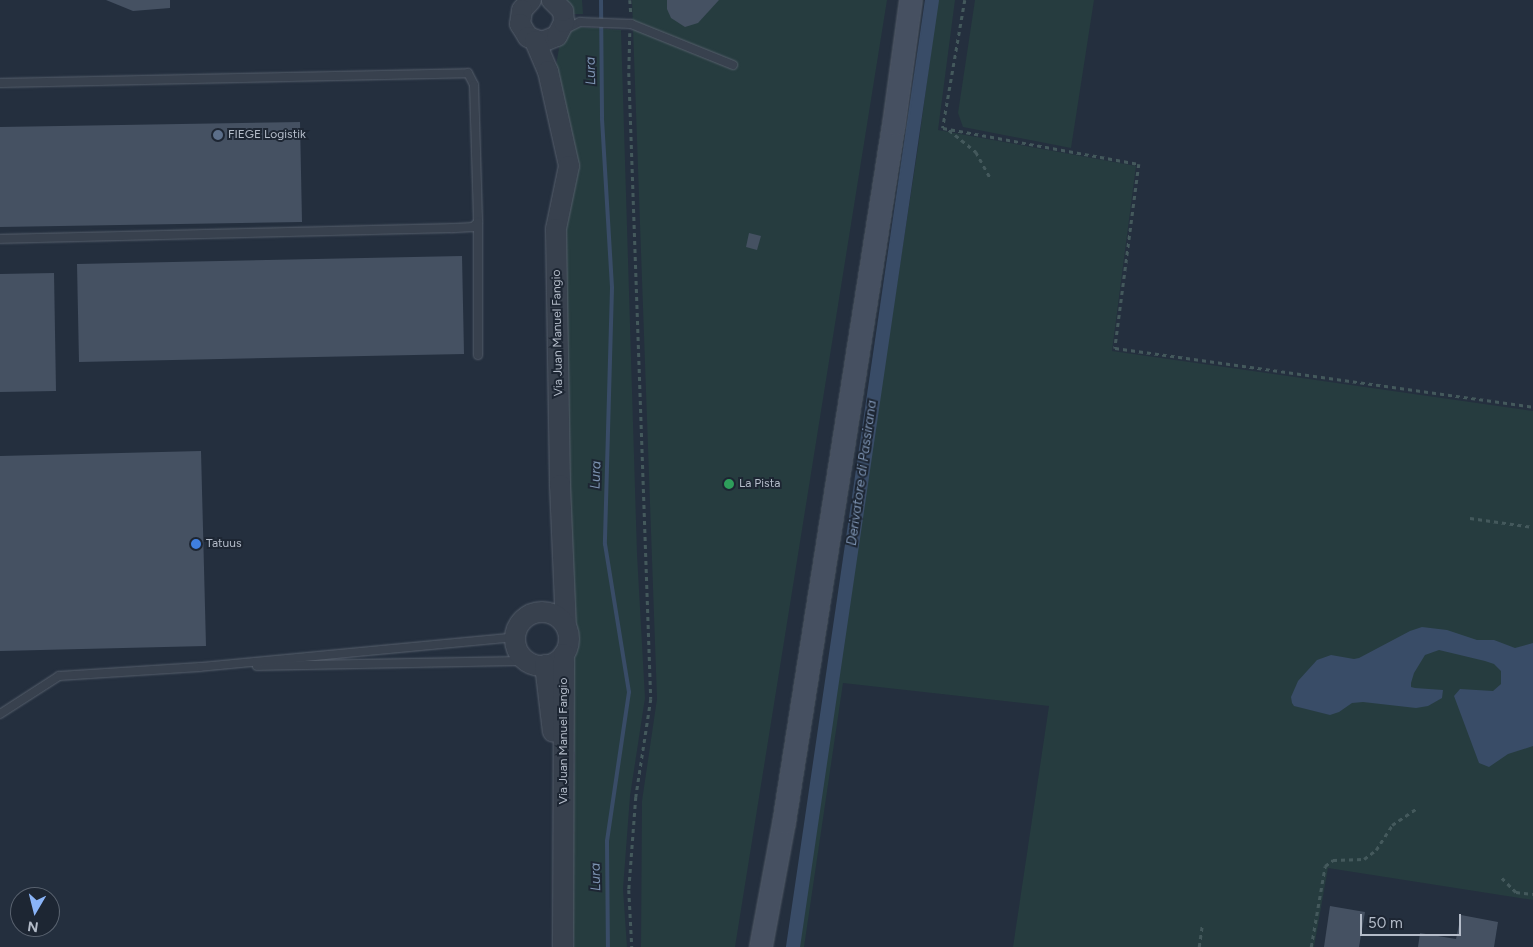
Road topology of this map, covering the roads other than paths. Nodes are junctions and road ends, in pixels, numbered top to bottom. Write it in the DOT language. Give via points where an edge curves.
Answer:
graph roads {
  1 [pos="911,0"];
  2 [pos="528,1"];
  3 [pos="557,6"];
  4 [pos="580,22"];
  5 [pos="558,34"];
  6 [pos="534,41"];
  7 [pos="733,64"];
  8 [pos="548,71"];
  9 [pos="0,83"];
  10 [pos="478,222"];
  11 [pos="0,239"];
  12 [pos="478,355"];
  13 [pos="564,598"];
  14 [pos="550,613"];
  15 [pos="566,626"];
  16 [pos="515,637"];
  17 [pos="564,654"];
  18 [pos="537,663"];
  19 [pos="200,667"];
  20 [pos="0,714"];
  21 [pos="563,828"];
  22 [pos="563,947"];
  23 [pos="761,947"];
  1 -- 23 [label="main road" via="784,823"];
  2 -- 6 [label="street, Via Juan Manuel Fangio" via="522,10 520,24"];
  3 -- 4 [label="lane"];
  3 -- 5 [label="street, Via Juan Manuel Fangio" via="564,22"];
  4 -- 5 [label="lane"];
  4 -- 7 [label="lane" via="627,23"];
  5 -- 6 [label="street" via="542,42"];
  5 -- 8 [label="street, Via Juan Manuel Fangio"];
  6 -- 8 [label="street, Via Juan Manuel Fangio"];
  8 -- 13 [label="street, Via Juan Manuel Fangio" via="569,166 556,229"];
  9 -- 10 [label="lane" via="468,73 474,85"];
  10 -- 11 [label="lane" via="473,227 451,228"];
  10 -- 12 [label="lane"];
  13 -- 14 [label="street"];
  13 -- 15 [label="street, Via Juan Manuel Fangio"];
  14 -- 15 [label="street"];
  14 -- 16 [label="street" via="527,617"];
  15 -- 17 [label="street, Via Juan Manuel Fangio" via="569,640"];
  16 -- 18 [label="street, Via Juan Manuel Fangio" via="518,651"];
  16 -- 19 [label="lane"];
  17 -- 18 [label="street, Via Juan Manuel Fangio" via="552,664"];
  17 -- 21 [label="street, Via Juan Manuel Fangio"];
  18 -- 19 [label="lane"];
  18 -- 21 [label="street, Via Juan Manuel Fangio"];
  19 -- 20 [label="lane" via="59,676"];
  21 -- 22 [label="street, Via Juan Manuel Fangio"];
}
